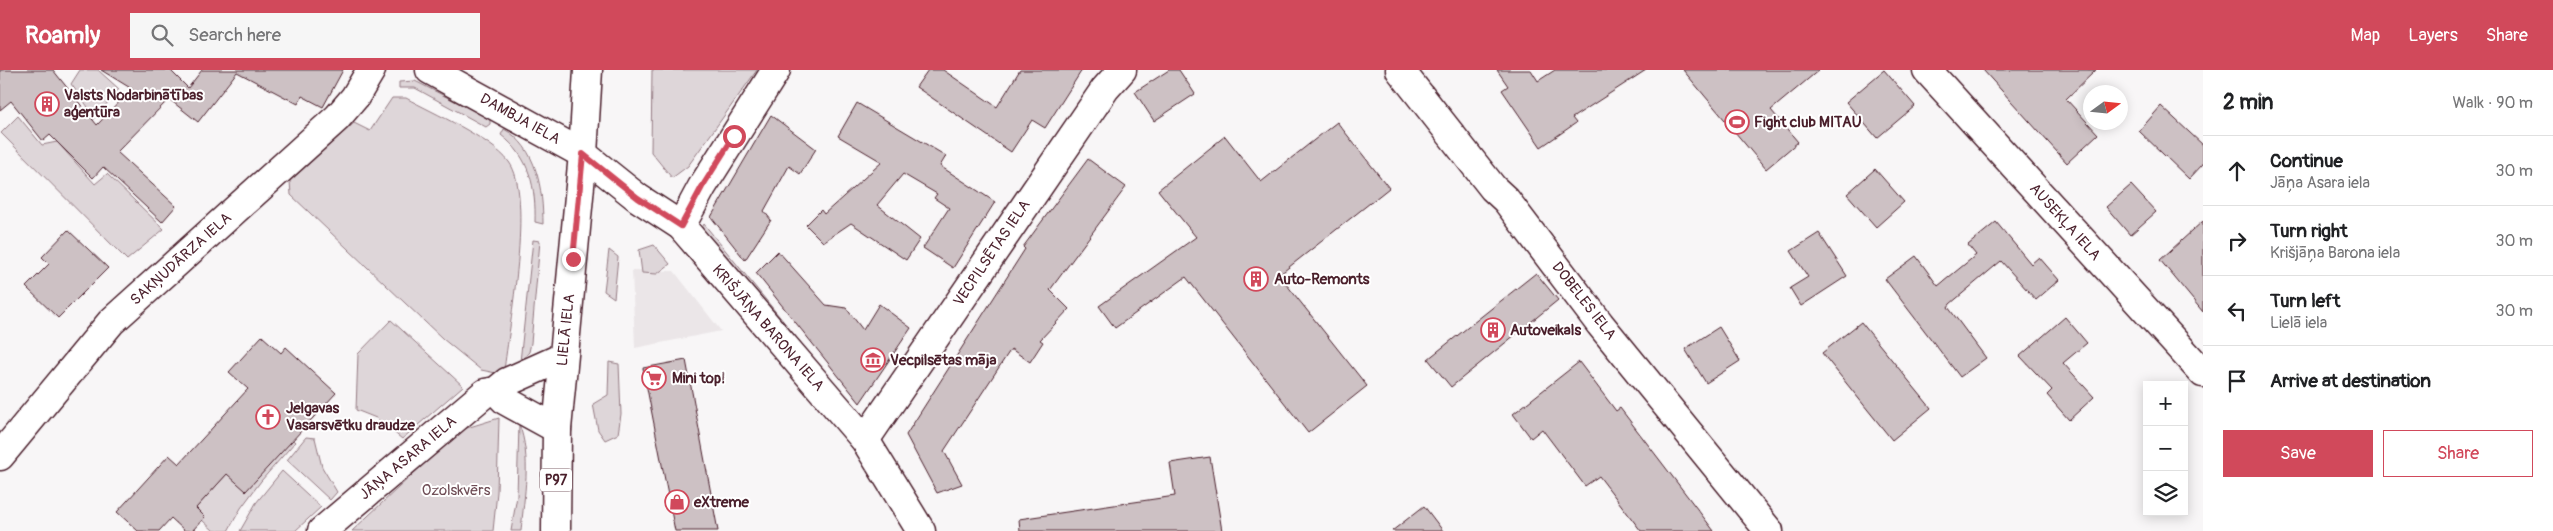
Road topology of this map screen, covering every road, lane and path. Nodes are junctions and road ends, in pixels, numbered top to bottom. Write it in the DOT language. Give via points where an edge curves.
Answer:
graph roads {
  1 [pos="370,70"];
  2 [pos="430,70"];
  3 [pos="588,70"];
  4 [pos="776,70"];
  5 [pos="1122,70"];
  6 [pos="1400,70"];
  7 [pos="1927,70"];
  8 [pos="583,154"];
  9 [pos="681,226"];
  10 [pos="563,357"];
  11 [pos="2203,373"];
  12 [pos="496,391"];
  13 [pos="556,428"];
  14 [pos="865,440"];
  15 [pos="0,456"];
  16 [pos="322,531"];
  17 [pos="556,531"];
  18 [pos="920,531"];
  19 [pos="1769,531"];
  1 -- 15 [label="street, SAKŅUDĀRZA IELA" via="355,97 337,118 112,322"];
  2 -- 8 [label="street, DAMBJA IELA"];
  3 -- 8 [label="street, LIELĀ IELA / P97"];
  4 -- 9 [label="street"];
  5 -- 14 [label="street, VECPILSĒTAS IELA" via="1094,104"];
  6 -- 19 [label="street, DOBELES IELA" via="1506,200 1600,324"];
  7 -- 11 [label="street, AUSEKĻA IELA"];
  8 -- 9 [label="street, KRIŠJĀŅA BARONA IELA" via="638,198"];
  8 -- 10 [label="street, LIELĀ IELA / P97"];
  9 -- 14 [label="street, KRIŠJĀŅA BARONA IELA"];
  10 -- 12 [label="street, JĀŅA ASARA IELA" via="507,382"];
  10 -- 13 [label="street, LIELĀ IELA / P97"];
  12 -- 13 [label="street" via="506,401"];
  12 -- 16 [label="street, JĀŅA ASARA IELA" via="484,393"];
  13 -- 17 [label="street, LIELĀ IELA / P97"];
  14 -- 18 [label="street, KRIŠJĀŅA BARONA IELA"];
}
